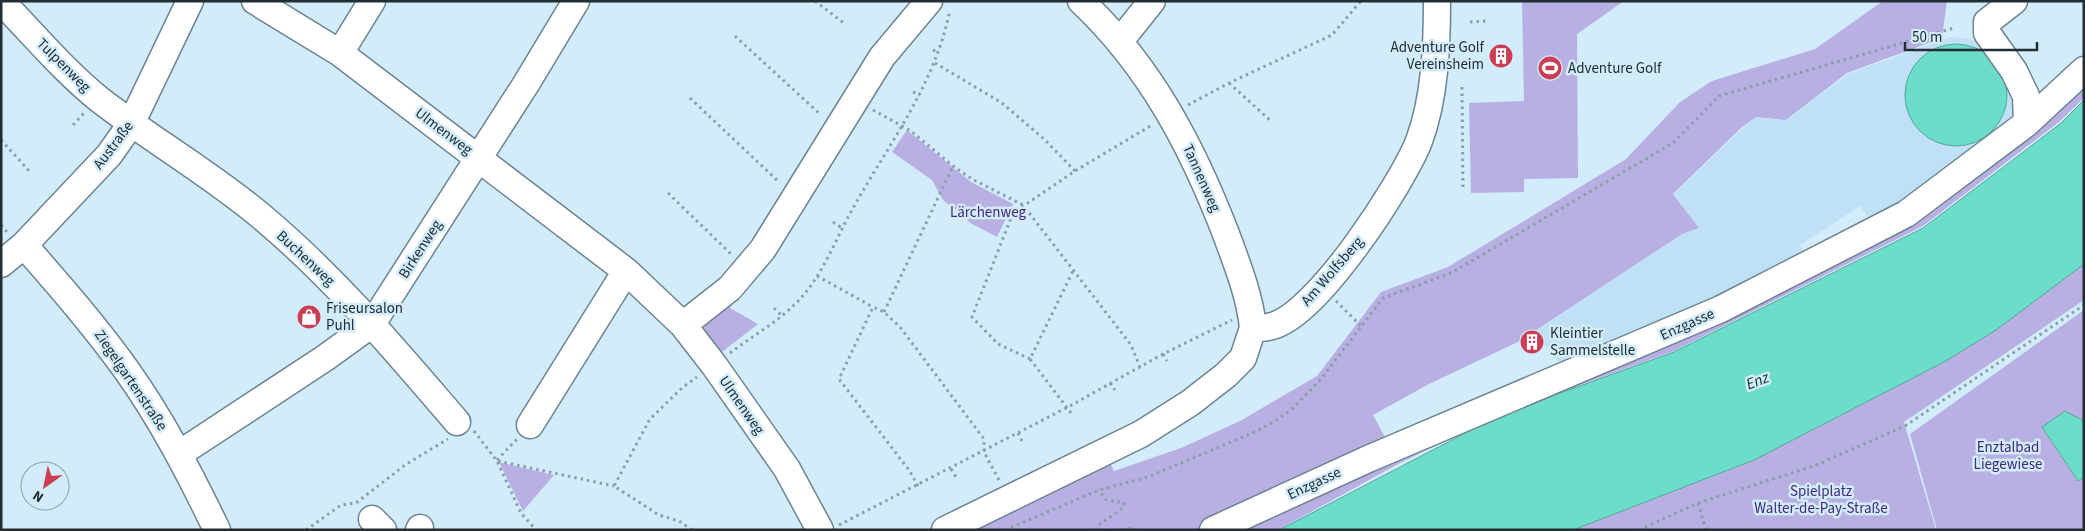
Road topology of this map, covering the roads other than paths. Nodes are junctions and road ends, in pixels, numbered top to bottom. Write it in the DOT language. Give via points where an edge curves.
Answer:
graph roads {
  1 [pos="1,1"];
  2 [pos="190,1"];
  3 [pos="255,1"];
  4 [pos="372,1"];
  5 [pos="576,1"];
  6 [pos="929,1"];
  7 [pos="1081,1"];
  8 [pos="1152,1"];
  9 [pos="1437,1"];
  10 [pos="2014,1"];
  11 [pos="1120,42"];
  12 [pos="340,53"];
  13 [pos="2084,70"];
  14 [pos="2027,122"];
  15 [pos="131,124"];
  16 [pos="479,158"];
  17 [pos="10,249"];
  18 [pos="626,271"];
  19 [pos="1252,321"];
  20 [pos="372,324"];
  21 [pos="683,325"];
  22 [pos="530,425"];
  23 [pos="452,431"];
  24 [pos="179,454"];
  25 [pos="826,529"];
  26 [pos="217,530"];
  27 [pos="945,530"];
  28 [pos="1212,530"];
  1 -- 15 [label="street, Tulpenweg" via="98,98"];
  2 -- 15 [label="street, Austraße"];
  3 -- 12 [label="street, Ulmenweg"];
  4 -- 12 [label="street"];
  5 -- 16 [label="street, Birkenweg"];
  6 -- 21 [label="street" via="882,57 763,249 730,288"];
  7 -- 11 [label="street, Tannenweg"];
  8 -- 11 [label="street"];
  9 -- 19 [label="street, Am Wolfsberg" via="1437,39 1429,102 1419,141 1387,198 1355,248 1322,287 1273,326"];
  10 -- 14 [label="street" via="1987,22 1986,27 2026,96"];
  11 -- 19 [label="street, Tannenweg" via="1147,75 1171,114 1206,183 1237,264"];
  12 -- 16 [label="street, Ulmenweg"];
  13 -- 14 [label="street, Enzgasse"];
  14 -- 28 [label="street, Enzgasse" via="1906,214 1721,309 1368,459"];
  15 -- 17 [label="street, Austraße" via="109,156"];
  15 -- 20 [label="street, Buchenweg" via="204,172 261,216 315,264"];
  16 -- 18 [label="street, Ulmenweg"];
  16 -- 20 [label="street, Birkenweg"];
  17 -- 24 [label="street, Ziegelgartenstraße" via="92,323"];
  18 -- 21 [label="street, Ulmenweg"];
  18 -- 22 [label="street"];
  19 -- 27 [label="street" via="1243,358 1190,403 1141,434"];
  20 -- 23 [label="street, Buchenweg"];
  20 -- 24 [label="street, Birkenweg"];
  21 -- 25 [label="street, Ulmenweg" via="787,469"];
  24 -- 26 [label="street, Ziegelgartenstraße"];
}
